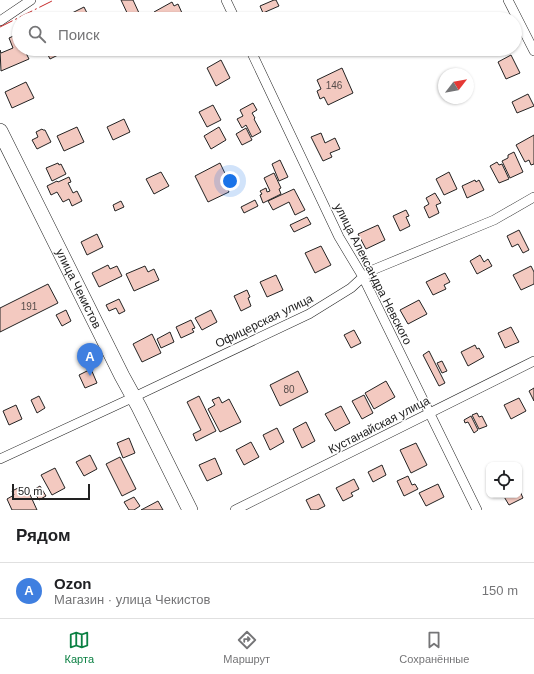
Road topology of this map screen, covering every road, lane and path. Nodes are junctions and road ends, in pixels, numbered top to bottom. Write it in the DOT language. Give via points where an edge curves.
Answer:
graph roads {
  1 [pos="31,0"];
  2 [pos="226,0"];
  3 [pos="508,0"];
  4 [pos="13,12"];
  5 [pos="232,12"];
  6 [pos="514,12"];
  7 [pos="12,13"];
  8 [pos="0,21"];
  9 [pos="522,28"];
  10 [pos="534,52"];
  11 [pos="253,56"];
  12 [pos="0,131"];
  13 [pos="534,197"];
  14 [pos="363,277"];
  15 [pos="534,361"];
  16 [pos="134,397"];
  17 [pos="429,413"];
  18 [pos="0,459"];
  19 [pos="190,510"];
  20 [pos="235,510"];
  21 [pos="477,510"];
  1 -- 4 [label="street"];
  2 -- 5 [label="street"];
  3 -- 6 [label="street"];
  7 -- 8 [label="street"];
  9 -- 10 [label="street"];
  11 -- 14 [label="street, улица Александра Невского" via="339,237"];
  12 -- 16 [label="main road, улица Чекистов"];
  13 -- 14 [label="street, Офицерская улица" via="494,220 375,268"];
  14 -- 16 [label="street, Офицерская улица" via="351,288 309,314"];
  14 -- 17 [label="street, улица Александра Невского"];
  15 -- 17 [label="street, Кустанайская улица"];
  16 -- 18 [label="street, Офицерская улица"];
  16 -- 19 [label="main road, улица Чекистов"];
  17 -- 20 [label="street, Кустанайская улица"];
  17 -- 21 [label="street, улица Александра Невского"];
}
